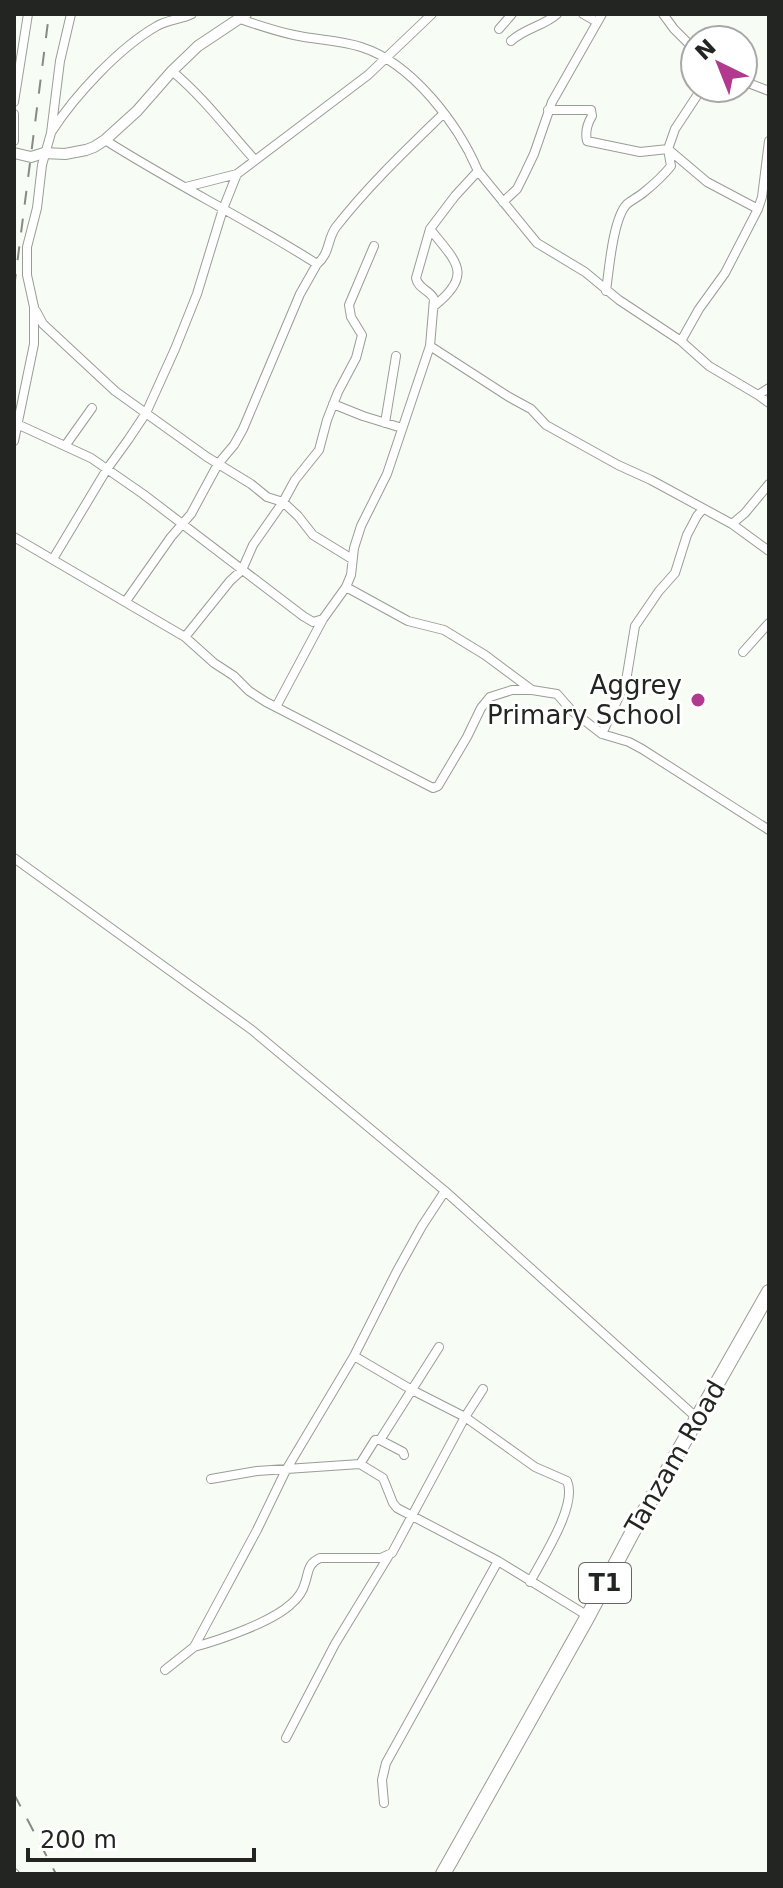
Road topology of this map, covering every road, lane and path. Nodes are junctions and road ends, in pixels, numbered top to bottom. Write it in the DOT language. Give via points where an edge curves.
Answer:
graph roads {
  1 [pos="71,14"];
  2 [pos="192,14"];
  3 [pos="432,14"];
  4 [pos="512,14"];
  5 [pos="557,14"];
  6 [pos="583,14"];
  7 [pos="663,14"];
  8 [pos="28,15"];
  9 [pos="243,16"];
  10 [pos="421,17"];
  11 [pos="600,18"];
  12 [pos="499,29"];
  13 [pos="679,35"];
  14 [pos="511,41"];
  15 [pos="386,60"];
  16 [pos="172,71"];
  17 [pos="14,102"];
  18 [pos="691,104"];
  19 [pos="548,110"];
  20 [pos="14,114"];
  21 [pos="443,114"];
  22 [pos="51,133"];
  23 [pos="105,140"];
  24 [pos="14,141"];
  25 [pos="769,141"];
  26 [pos="668,149"];
  27 [pos="14,153"];
  28 [pos="44,153"];
  29 [pos="254,159"];
  30 [pos="478,171"];
  31 [pos="237,174"];
  32 [pos="185,187"];
  33 [pos="503,202"];
  34 [pos="223,209"];
  35 [pos="758,209"];
  36 [pos="430,229"];
  37 [pos="374,246"];
  38 [pos="317,264"];
  39 [pos="606,291"];
  40 [pos="434,306"];
  41 [pos="34,307"];
  42 [pos="681,341"];
  43 [pos="430,346"];
  44 [pos="396,356"];
  45 [pos="769,388"];
  46 [pos="758,395"];
  47 [pos="769,403"];
  48 [pos="333,404"];
  49 [pos="92,408"];
  50 [pos="146,413"];
  51 [pos="385,423"];
  52 [pos="17,424"];
  53 [pos="402,428"];
  54 [pos="14,441"];
  55 [pos="65,446"];
  56 [pos="218,464"];
  57 [pos="107,469"];
  58 [pos="769,484"];
  59 [pos="283,502"];
  60 [pos="703,509"];
  61 [pos="182,524"];
  62 [pos="732,524"];
  63 [pos="14,537"];
  64 [pos="769,551"];
  65 [pos="53,559"];
  66 [pos="352,559"];
  67 [pos="242,570"];
  68 [pos="346,587"];
  69 [pos="126,601"];
  70 [pos="323,619"];
  71 [pos="769,623"];
  72 [pos="185,637"];
  73 [pos="743,652"];
  74 [pos="532,690"];
  75 [pos="276,707"];
  76 [pos="602,734"];
  77 [pos="769,830"];
  78 [pos="14,858"];
  79 [pos="445,1191"];
  80 [pos="769,1292"];
  81 [pos="439,1347"];
  82 [pos="354,1356"];
  83 [pos="483,1389"];
  84 [pos="412,1390"];
  85 [pos="465,1417"];
  86 [pos="698,1419"];
  87 [pos="380,1440"];
  88 [pos="404,1455"];
  89 [pos="360,1464"];
  90 [pos="286,1470"];
  91 [pos="211,1479"];
  92 [pos="413,1515"];
  93 [pos="388,1556"];
  94 [pos="498,1561"];
  95 [pos="530,1582"];
  96 [pos="588,1616"];
  97 [pos="194,1647"];
  98 [pos="165,1670"];
  99 [pos="286,1738"];
  100 [pos="384,1803"];
  101 [pos="443,1874"];
  1 -- 22 [label="street"];
  2 -- 22 [label="street" via="166,21 136,39"];
  3 -- 10 [label="street"];
  4 -- 12 [label="street"];
  5 -- 14 [label="street"];
  6 -- 11 [label="street"];
  7 -- 13 [label="street"];
  8 -- 17 [label="street"];
  9 -- 15 [label="street" via="294,35 358,46"];
  9 -- 16 [label="street"];
  10 -- 15 [label="street"];
  11 -- 19 [label="street"];
  15 -- 21 [label="street" via="419,84"];
  15 -- 29 [label="street"];
  16 -- 23 [label="street"];
  16 -- 29 [label="street" via="212,108"];
  18 -- 26 [label="street"];
  19 -- 26 [label="street" via="591,110 587,141 640,152"];
  19 -- 33 [label="street" via="524,175"];
  20 -- 24 [label="street"];
  21 -- 30 [label="street"];
  21 -- 38 [label="street" via="351,208"];
  22 -- 28 [label="street"];
  23 -- 28 [label="street" via="76,153"];
  23 -- 32 [label="street"];
  25 -- 35 [label="street"];
  26 -- 35 [label="street" via="707,182"];
  26 -- 39 [label="street" via="671,166 620,216"];
  27 -- 28 [label="street"];
  28 -- 41 [label="street" via="27,247"];
  29 -- 31 [label="street"];
  30 -- 33 [label="street"];
  30 -- 36 [label="street"];
  31 -- 32 [label="street"];
  31 -- 34 [label="street"];
  32 -- 34 [label="street"];
  33 -- 39 [label="street" via="537,243"];
  34 -- 38 [label="street"];
  34 -- 50 [label="street" via="188,317"];
  35 -- 42 [label="street"];
  36 -- 40 [label="street" via="416,278 433,296"];
  36 -- 40 [label="street" via="454,258 458,276"];
  37 -- 48 [label="street" via="349,305 362,335"];
  38 -- 56 [label="street" via="243,429"];
  39 -- 42 [label="street"];
  40 -- 43 [label="street"];
  41 -- 50 [label="street" via="43,324"];
  41 -- 52 [label="street" via="34,344"];
  42 -- 46 [label="street" via="709,366"];
  43 -- 53 [label="street"];
  43 -- 60 [label="street" via="531,409 546,425"];
  44 -- 51 [label="street"];
  45 -- 46 [label="street"];
  46 -- 47 [label="street"];
  48 -- 51 [label="street"];
  48 -- 59 [label="street" via="319,450"];
  49 -- 55 [label="street"];
  50 -- 56 [label="street"];
  50 -- 57 [label="street"];
  51 -- 53 [label="street"];
  52 -- 54 [label="street"];
  52 -- 55 [label="street"];
  53 -- 66 [label="street"];
  55 -- 57 [label="street"];
  56 -- 59 [label="street"];
  56 -- 61 [label="street"];
  57 -- 61 [label="street"];
  57 -- 65 [label="street"];
  58 -- 62 [label="street"];
  59 -- 66 [label="street" via="313,535"];
  59 -- 67 [label="street"];
  60 -- 62 [label="street"];
  60 -- 76 [label="street" via="687,535 675,573 635,626 626,681"];
  61 -- 67 [label="street"];
  61 -- 69 [label="street"];
  62 -- 64 [label="street"];
  63 -- 65 [label="street"];
  65 -- 69 [label="street"];
  66 -- 68 [label="street"];
  67 -- 70 [label="street" via="303,616 313,622"];
  67 -- 72 [label="street"];
  68 -- 70 [label="street"];
  68 -- 74 [label="street" via="408,621 444,630"];
  69 -- 72 [label="street"];
  70 -- 75 [label="street"];
  71 -- 73 [label="street"];
  72 -- 75 [label="street"];
  74 -- 75 [label="street" via="490,697 433,788"];
  74 -- 76 [label="street" via="557,694"];
  76 -- 77 [label="street" via="642,749"];
  78 -- 79 [label="street" via="252,1030"];
  79 -- 82 [label="street"];
  79 -- 86 [label="street"];
  80 -- 86 [label="highway, Tanzam Road / T1"];
  81 -- 84 [label="street"];
  82 -- 84 [label="street"];
  82 -- 90 [label="street"];
  83 -- 85 [label="street"];
  84 -- 85 [label="street"];
  84 -- 87 [label="street"];
  85 -- 92 [label="street"];
  85 -- 95 [label="street" via="571,1488 564,1515"];
  86 -- 96 [label="highway, Tanzam Road / T1"];
  87 -- 88 [label="street"];
  87 -- 89 [label="street" via="373,1442"];
  89 -- 90 [label="street"];
  89 -- 92 [label="street" via="383,1478 394,1505"];
  90 -- 91 [label="street"];
  90 -- 97 [label="street"];
  92 -- 93 [label="street"];
  92 -- 94 [label="street"];
  93 -- 97 [label="street" via="320,1558 309,1566 306,1582 290,1605 224,1639"];
  93 -- 99 [label="street"];
  94 -- 95 [label="street"];
  94 -- 100 [label="street" via="386,1763"];
  95 -- 96 [label="street"];
  96 -- 101 [label="highway, Tanzam Road / T1"];
  97 -- 98 [label="street"];
}
